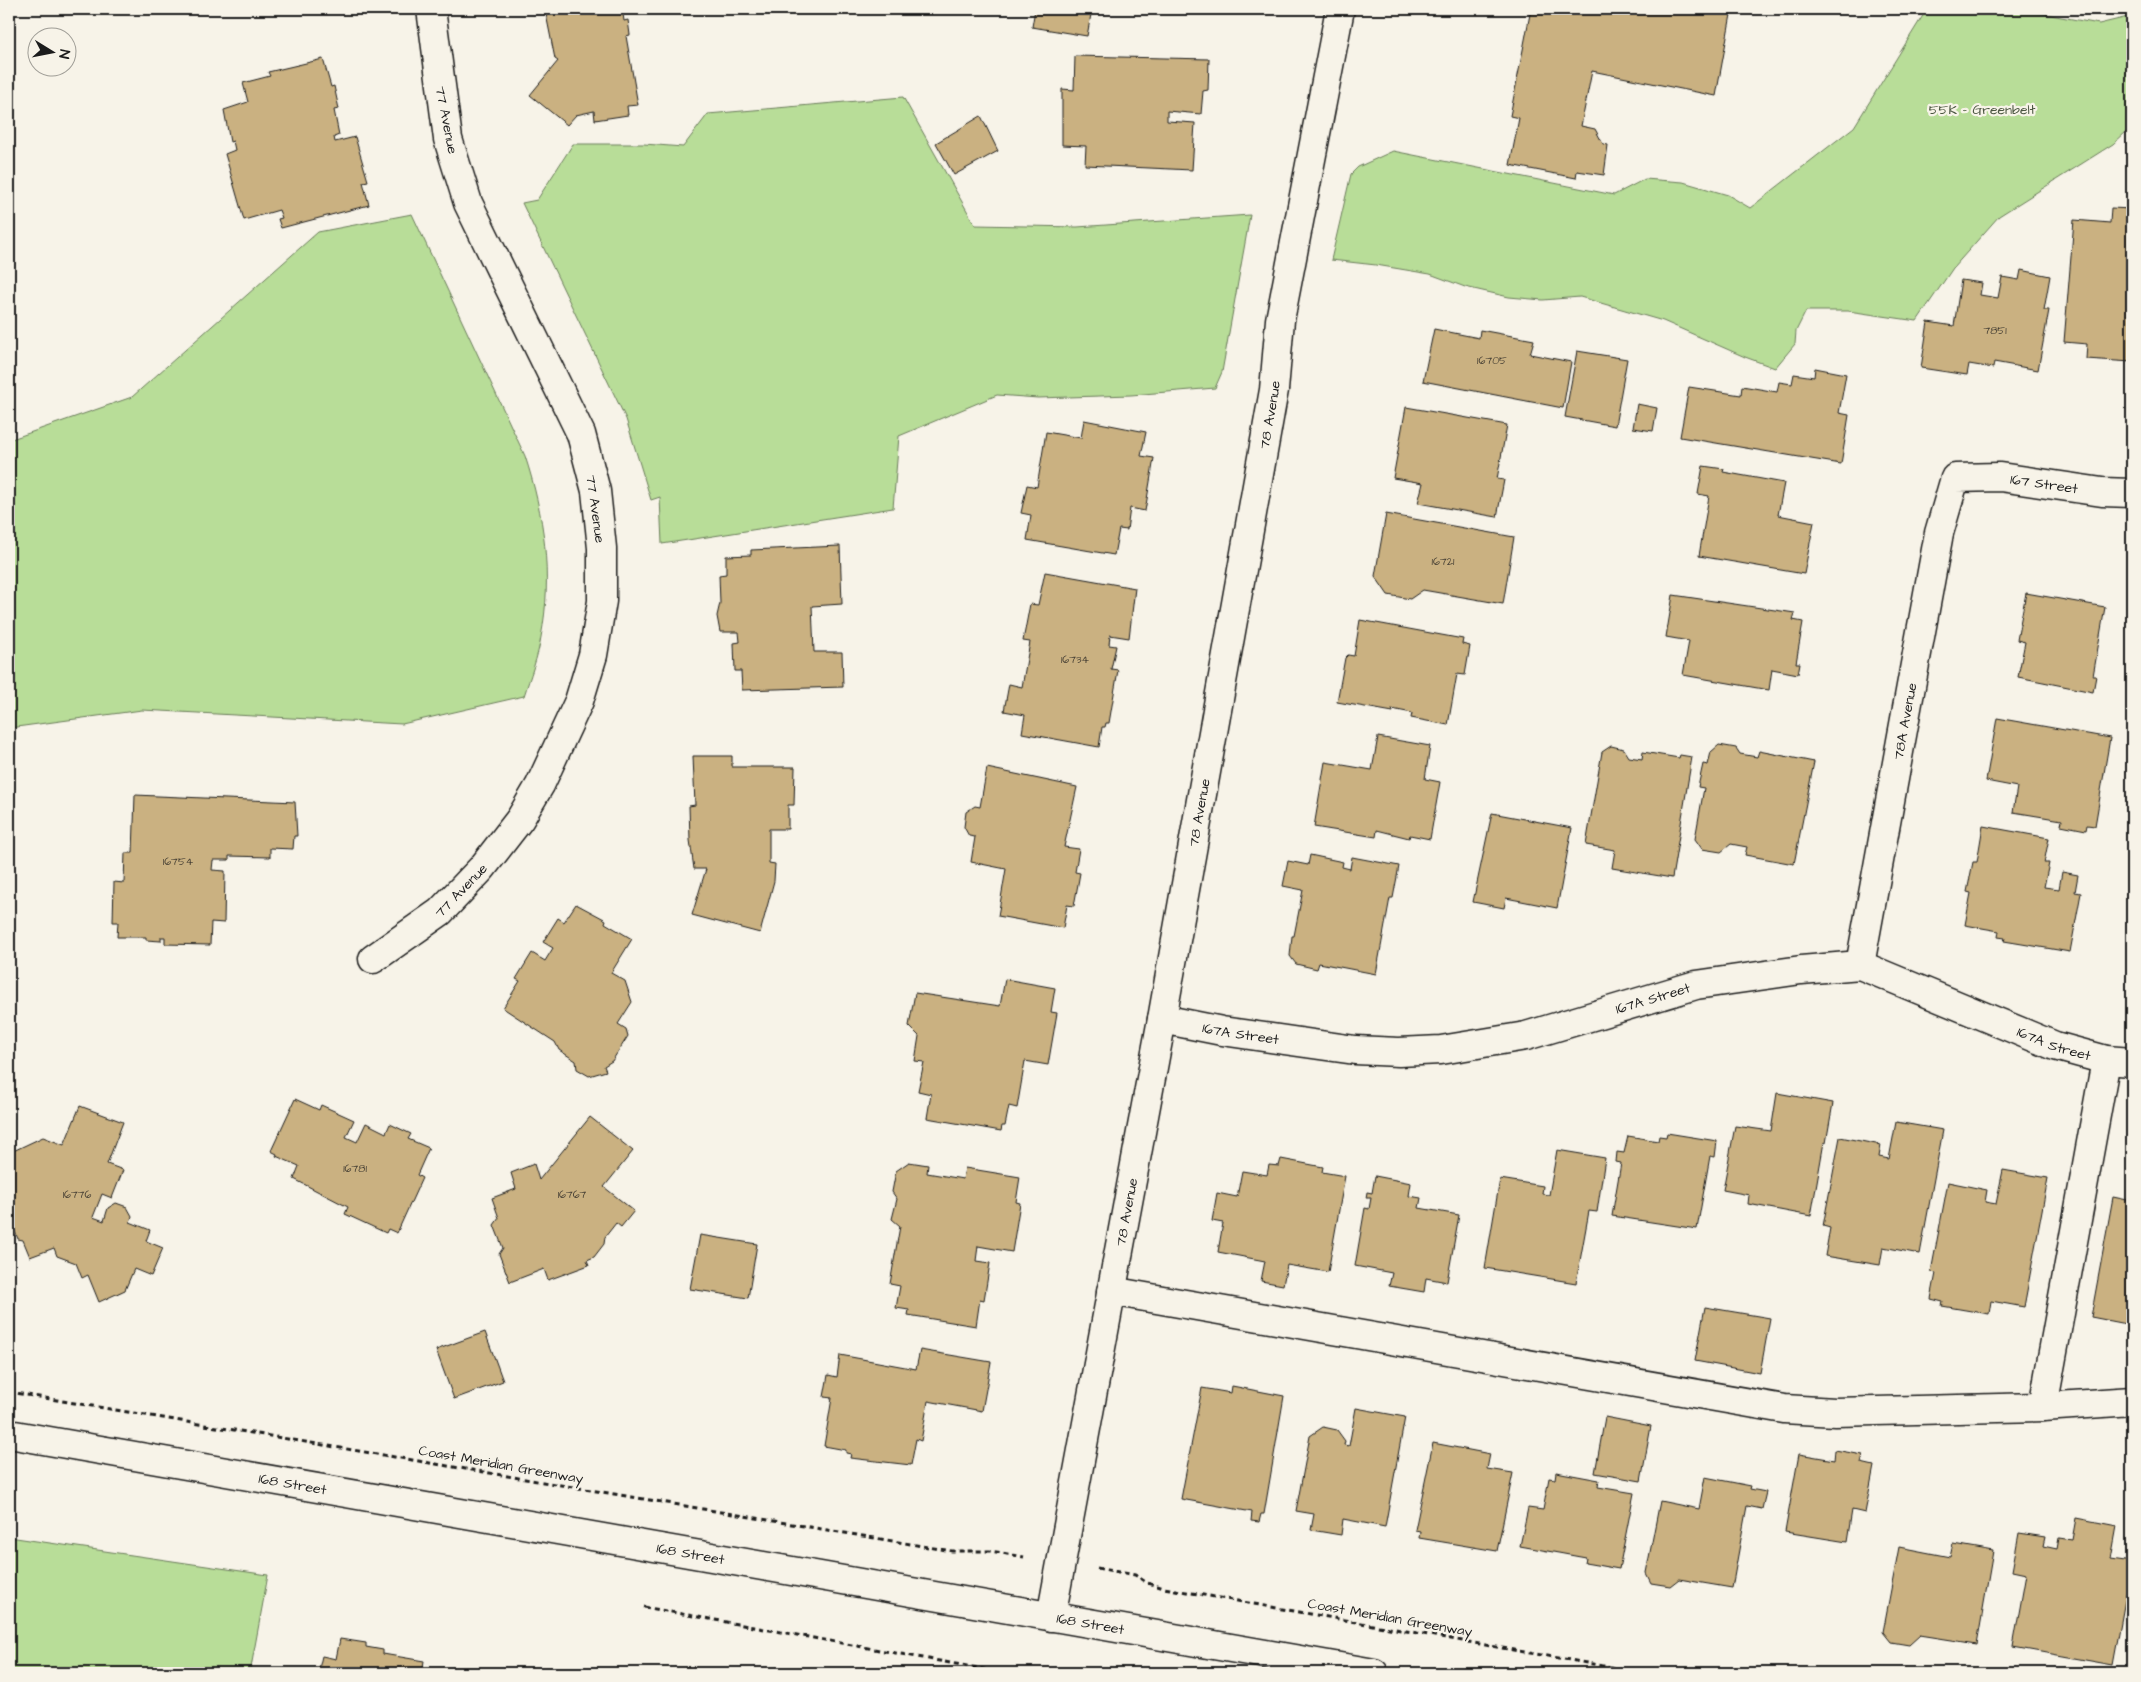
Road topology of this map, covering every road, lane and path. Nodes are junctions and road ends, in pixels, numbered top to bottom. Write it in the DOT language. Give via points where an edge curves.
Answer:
graph roads {
  1 [pos="431,9"];
  2 [pos="1340,9"];
  3 [pos="1955,478"];
  4 [pos="2132,494"];
  5 [pos="373,959"];
  6 [pos="1860,965"];
  7 [pos="1162,1018"];
  8 [pos="2119,1061"];
  9 [pos="1111,1291"];
  10 [pos="9,1392"];
  11 [pos="2132,1401"];
  12 [pos="2044,1408"];
  13 [pos="9,1434"];
  14 [pos="991,1551"];
  15 [pos="1135,1574"];
  16 [pos="644,1607"];
  17 [pos="1051,1618"];
  18 [pos="1005,1673"];
  19 [pos="1374,1673"];
  20 [pos="1643,1673"];
  1 -- 5 [label="street, 77 Avenue" via="448,139 468,203 581,434 596,490 602,548 602,601 593,655 579,701 552,762 520,819 482,868 440,912"];
  2 -- 7 [label="street, 78 Avenue" via="1280,320 1274,390"];
  3 -- 4 [label="street, 167 Street" via="2000,477"];
  3 -- 6 [label="street, 78A Avenue" via="1939,533"];
  6 -- 7 [label="street, 167A Street" via="1696,985 1526,1036 1441,1050 1399,1052 1310,1045"];
  6 -- 8 [label="street, 167A Street" via="2054,1046"];
  7 -- 9 [label="street, 78 Avenue"];
  8 -- 12 [label="street"];
  9 -- 12 [label="street" via="1784,1409 1835,1412"];
  9 -- 17 [label="street, 78 Avenue"];
  10 -- 14 [label="path, Coast Meridian Greenway" via="952,1550"];
  11 -- 12 [label="street"];
  13 -- 17 [label="street, 168 Street"];
  15 -- 20 [label="path, Coast Meridian Greenway" via="1164,1588"];
  16 -- 18 [label="path"];
  17 -- 19 [label="street, 168 Street"];
}
